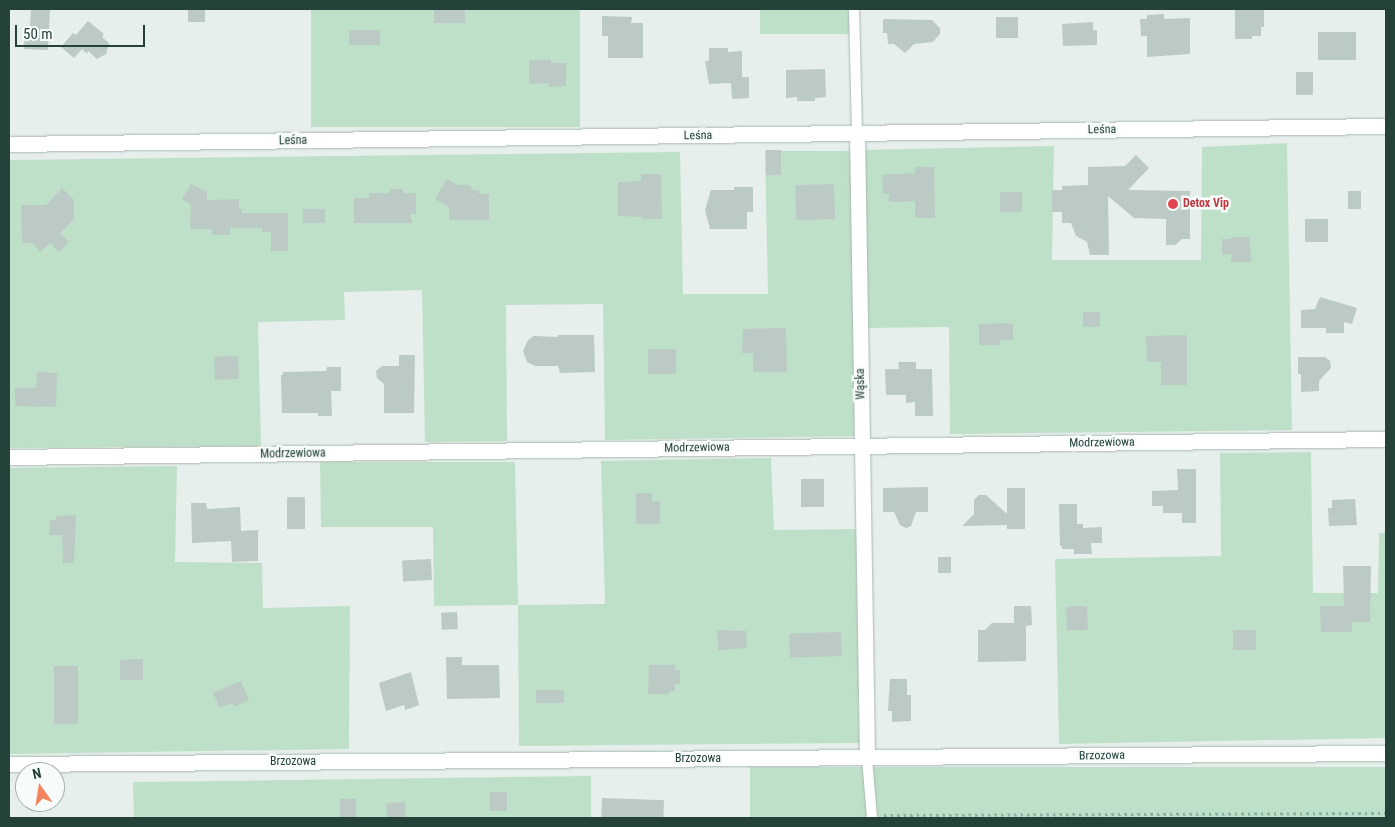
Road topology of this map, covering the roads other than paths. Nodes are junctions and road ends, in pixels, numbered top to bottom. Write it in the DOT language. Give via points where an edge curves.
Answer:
graph roads {
  1 [pos="854,9"];
  2 [pos="1386,126"];
  3 [pos="857,133"];
  4 [pos="9,144"];
  5 [pos="1386,439"];
  6 [pos="862,446"];
  7 [pos="9,457"];
  8 [pos="1386,753"];
  9 [pos="867,758"];
  10 [pos="9,764"];
  11 [pos="872,817"];
  1 -- 3 [label="lane, Wąska"];
  2 -- 3 [label="street, Leśna"];
  3 -- 4 [label="street, Leśna"];
  3 -- 6 [label="street, Wąska"];
  5 -- 6 [label="street, Modrzewiowa"];
  6 -- 7 [label="street, Modrzewiowa"];
  6 -- 9 [label="street, Wąska"];
  8 -- 9 [label="street, Brzozowa"];
  9 -- 10 [label="street, Brzozowa"];
  9 -- 11 [label="lane"];
}
